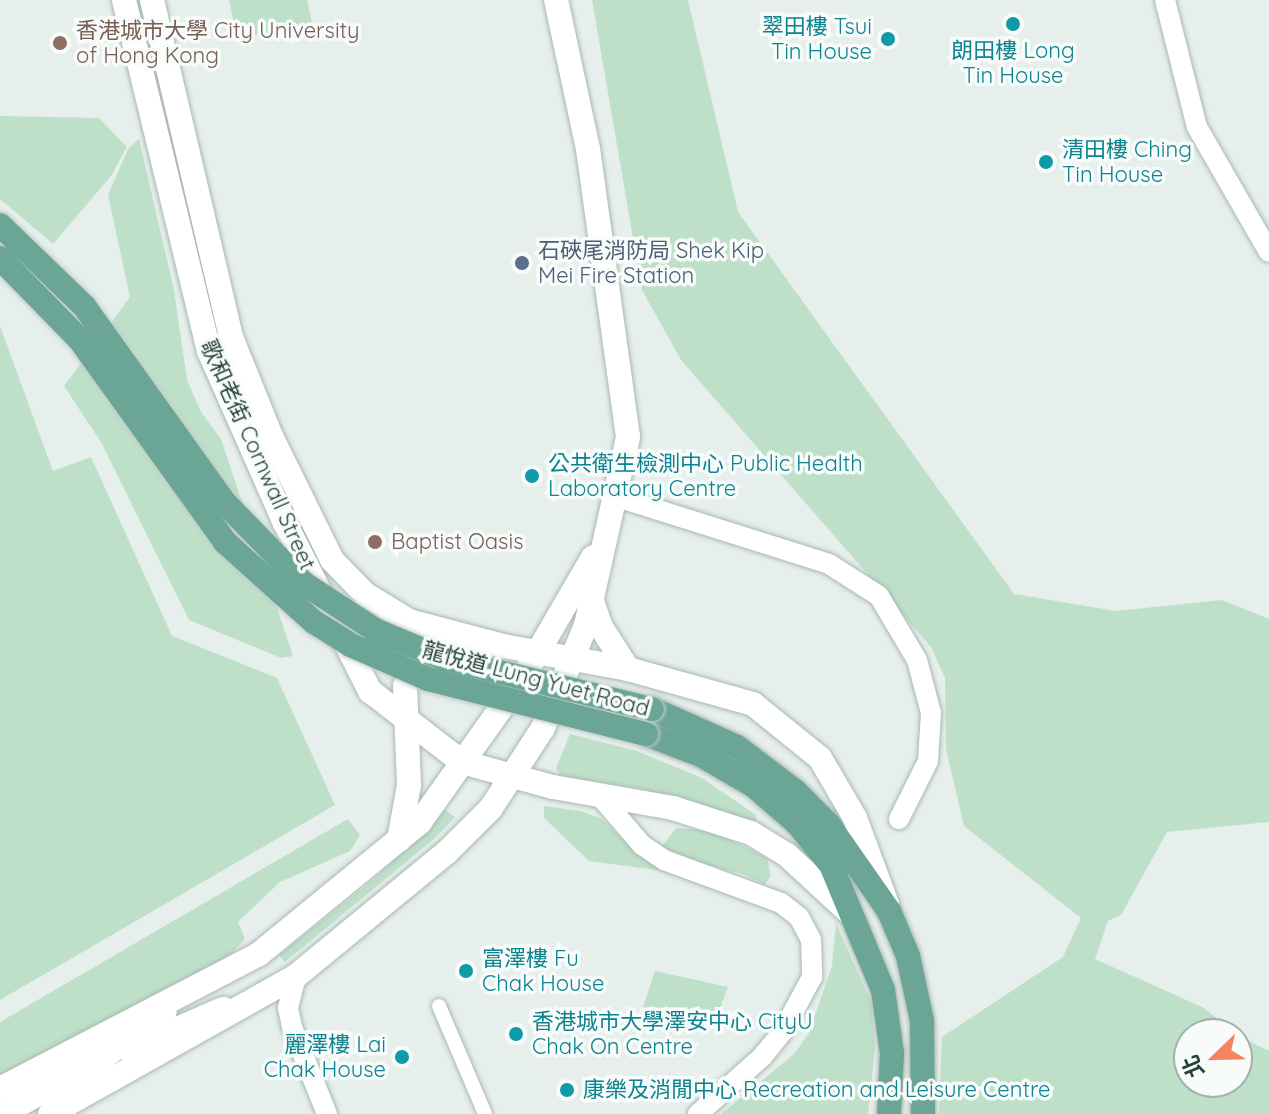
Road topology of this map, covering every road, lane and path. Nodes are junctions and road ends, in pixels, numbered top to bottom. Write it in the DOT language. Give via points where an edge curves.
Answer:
graph roads {
  1 [pos="124,0"];
  2 [pos="152,0"];
  3 [pos="556,0"];
  4 [pos="1165,0"];
  5 [pos="0,225"];
  6 [pos="1269,252"];
  7 [pos="0,258"];
  8 [pos="617,497"];
  9 [pos="608,534"];
  10 [pos="591,596"];
  11 [pos="443,632"];
  12 [pos="538,651"];
  13 [pos="574,658"];
  14 [pos="628,669"];
  15 [pos="403,720"];
  16 [pos="462,762"];
  17 [pos="510,778"];
  18 [pos="599,795"];
  19 [pos="899,819"];
  20 [pos="399,840"];
  21 [pos="889,911"];
  22 [pos="854,916"];
  23 [pos="296,976"];
  24 [pos="183,998"];
  25 [pos="247,1001"];
  26 [pos="439,1006"];
  27 [pos="100,1060"];
  28 [pos="0,1089"];
  29 [pos="889,1112"];
  30 [pos="2,1114"];
  31 [pos="50,1114"];
  32 [pos="327,1114"];
  33 [pos="485,1114"];
  34 [pos="698,1114"];
  35 [pos="923,1114"];
  1 -- 15 [label="main road, 歌和老街 Cornwall Street" via="209,351 357,668 370,691"];
  2 -- 11 [label="main road, 歌和老街 Cornwall Street" via="221,302 271,436 332,560 385,610"];
  3 -- 8 [label="main road" via="588,149 627,406"];
  4 -- 6 [label="street" via="1197,127"];
  5 -- 21 [label="main road, 龍悅道 Lung Yuet Road, bridge" via="84,306 226,504 264,548 312,590 375,630 442,658 652,709 737,747 829,825"];
  7 -- 22 [label="main road, 龍悅道 Lung Yuet Road, bridge" via="80,340 225,542 314,622 351,645 428,679 646,734 730,770 776,803 831,865"];
  8 -- 9 [label="main road"];
  8 -- 19 [label="street" via="829,564 879,596 917,660 931,713 928,761"];
  9 -- 10 [label="main road"];
  9 -- 12 [label="main road"];
  10 -- 13 [label="main road"];
  10 -- 14 [label="main road" via="601,627"];
  11 -- 12 [label="main road, 歌和老街 Cornwall Street"];
  11 -- 15 [label="main road" via="407,675"];
  12 -- 13 [label="main road, 歌和老街 Cornwall Street"];
  12 -- 16 [label="main road"];
  13 -- 14 [label="main road, 龍悅道 Lung Yuet Road"];
  13 -- 17 [label="main road" via="543,728"];
  14 -- 21 [label="main road, 龍悅道 Lung Yuet Road" via="753,704 802,739 855,818"];
  15 -- 16 [label="main road, 歌和老街 Cornwall Street"];
  15 -- 20 [label="main road" via="409,785"];
  16 -- 17 [label="main road, 歌和老街 Cornwall Street"];
  16 -- 20 [label="main road" via="442,796"];
  17 -- 18 [label="main road, 龍悅道 Lung Yuet Road"];
  17 -- 23 [label="main road" via="491,808 447,852"];
  18 -- 22 [label="main road, 龍悅道 Lung Yuet Road" via="673,808 751,833 796,862"];
  18 -- 34 [label="street" via="642,845 664,860 781,903 799,917 811,940 812,977 783,1031"];
  20 -- 24 [label="main road" via="268,948"];
  21 -- 35 [label="main road, 龍悅道 Lung Yuet Road" via="908,956 922,1021"];
  22 -- 29 [label="main road, 龍悅道 Lung Yuet Road" via="874,961 890,1022"];
  23 -- 25 [label="main road"];
  23 -- 32 [label="street" via="288,1008 292,1027"];
  24 -- 27 [label="main road"];
  24 -- 28 [label="main road" via="124,1021"];
  25 -- 27 [label="main road"];
  25 -- 31 [label="main road" via="201,1032"];
  26 -- 33 [label="street"];
  27 -- 30 [label="main road"];
}
